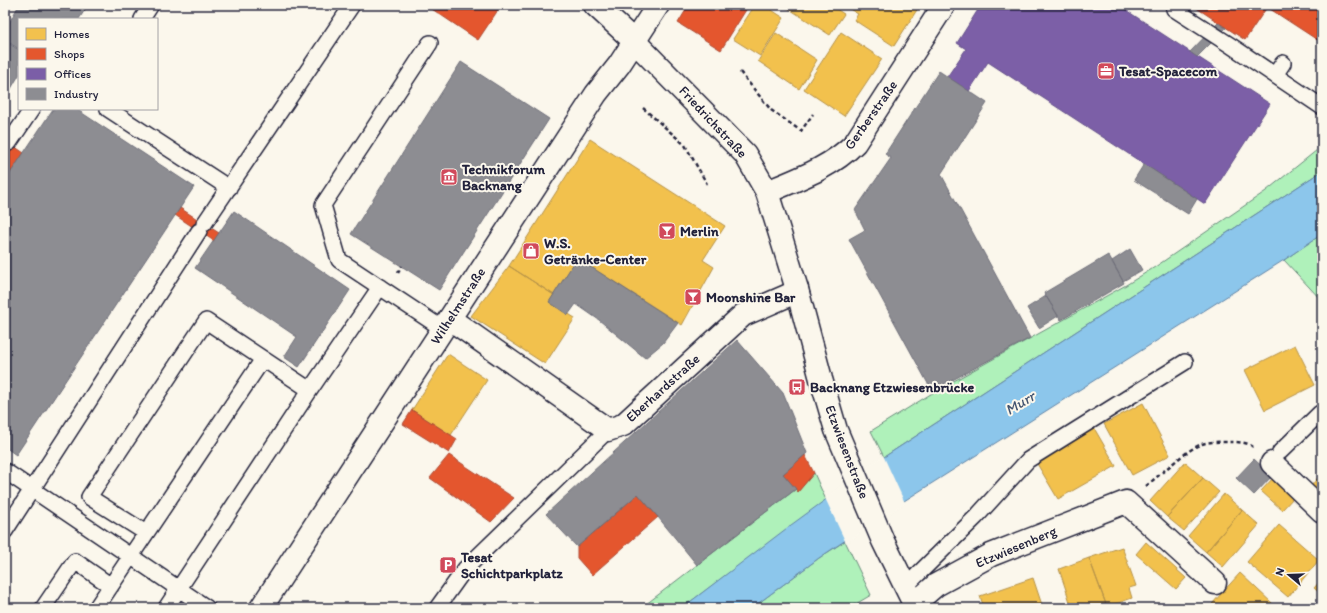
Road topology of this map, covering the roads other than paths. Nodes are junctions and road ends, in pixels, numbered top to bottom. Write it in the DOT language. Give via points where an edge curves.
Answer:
graph roads {
  1 [pos="151,5"];
  2 [pos="352,5"];
  3 [pos="594,5"];
  4 [pos="658,5"];
  5 [pos="944,5"];
  6 [pos="1174,5"];
  7 [pos="143,18"];
  8 [pos="634,40"];
  9 [pos="430,43"];
  10 [pos="1283,63"];
  11 [pos="1275,75"];
  12 [pos="1322,107"];
  13 [pos="31,110"];
  14 [pos="110,110"];
  15 [pos="9,143"];
  16 [pos="229,188"];
  17 [pos="767,192"];
  18 [pos="380,287"];
  19 [pos="797,290"];
  20 [pos="446,324"];
  21 [pos="263,359"];
  22 [pos="1185,362"];
  23 [pos="310,390"];
  24 [pos="1322,415"];
  25 [pos="608,430"];
  26 [pos="1276,458"];
  27 [pos="5,471"];
  28 [pos="33,490"];
  29 [pos="1322,511"];
  30 [pos="5,532"];
  31 [pos="146,533"];
  32 [pos="130,556"];
  33 [pos="1215,583"];
  34 [pos="111,586"];
  35 [pos="179,590"];
  36 [pos="910,597"];
  37 [pos="43,608"];
  38 [pos="96,608"];
  39 [pos="166,608"];
  40 [pos="207,608"];
  41 [pos="261,608"];
  42 [pos="437,608"];
  1 -- 7 [label="lane"];
  2 -- 16 [label="lane"];
  3 -- 8 [label="street, Friedrichstraße"];
  4 -- 8 [label="street, Wilhelmstraße"];
  5 -- 17 [label="street, Gerberstraße" via="846,153 810,174"];
  6 -- 11 [label="lane" via="1174,9"];
  8 -- 17 [label="street, Friedrichstraße" via="745,154"];
  8 -- 20 [label="street, Wilhelmstraße"];
  9 -- 18 [label="lane" via="323,205 339,260"];
  10 -- 11 [label="lane"];
  11 -- 12 [label="lane"];
  13 -- 15 [label="lane"];
  14 -- 16 [label="lane"];
  16 -- 28 [label="lane" via="201,227"];
  17 -- 19 [label="street, Friedrichstraße"];
  18 -- 20 [label="lane"];
  18 -- 23 [label="lane"];
  19 -- 25 [label="street, Eberhardstraße" via="743,315 623,425"];
  19 -- 36 [label="street, Etzwiesenstraße" via="836,430"];
  20 -- 25 [label="street"];
  20 -- 41 [label="street, Wilhelmstraße"];
  21 -- 23 [label="lane"];
  21 -- 31 [label="lane"];
  21 -- 31 [label="lane" via="206,321 89,497"];
  22 -- 36 [label="lane" via="1028,460 976,517"];
  23 -- 35 [label="lane"];
  24 -- 26 [label="lane" via="1320,413"];
  25 -- 42 [label="lane" via="465,569"];
  26 -- 29 [label="street"];
  27 -- 28 [label="lane"];
  28 -- 30 [label="lane"];
  28 -- 32 [label="lane"];
  31 -- 32 [label="lane"];
  32 -- 34 [label="lane"];
  32 -- 35 [label="lane"];
  33 -- 36 [label="street, Etzwiesenberg" via="1126,502 991,555"];
  34 -- 37 [label="lane" via="75,561"];
  34 -- 38 [label="lane"];
  35 -- 39 [label="lane"];
  35 -- 40 [label="lane"];
}
